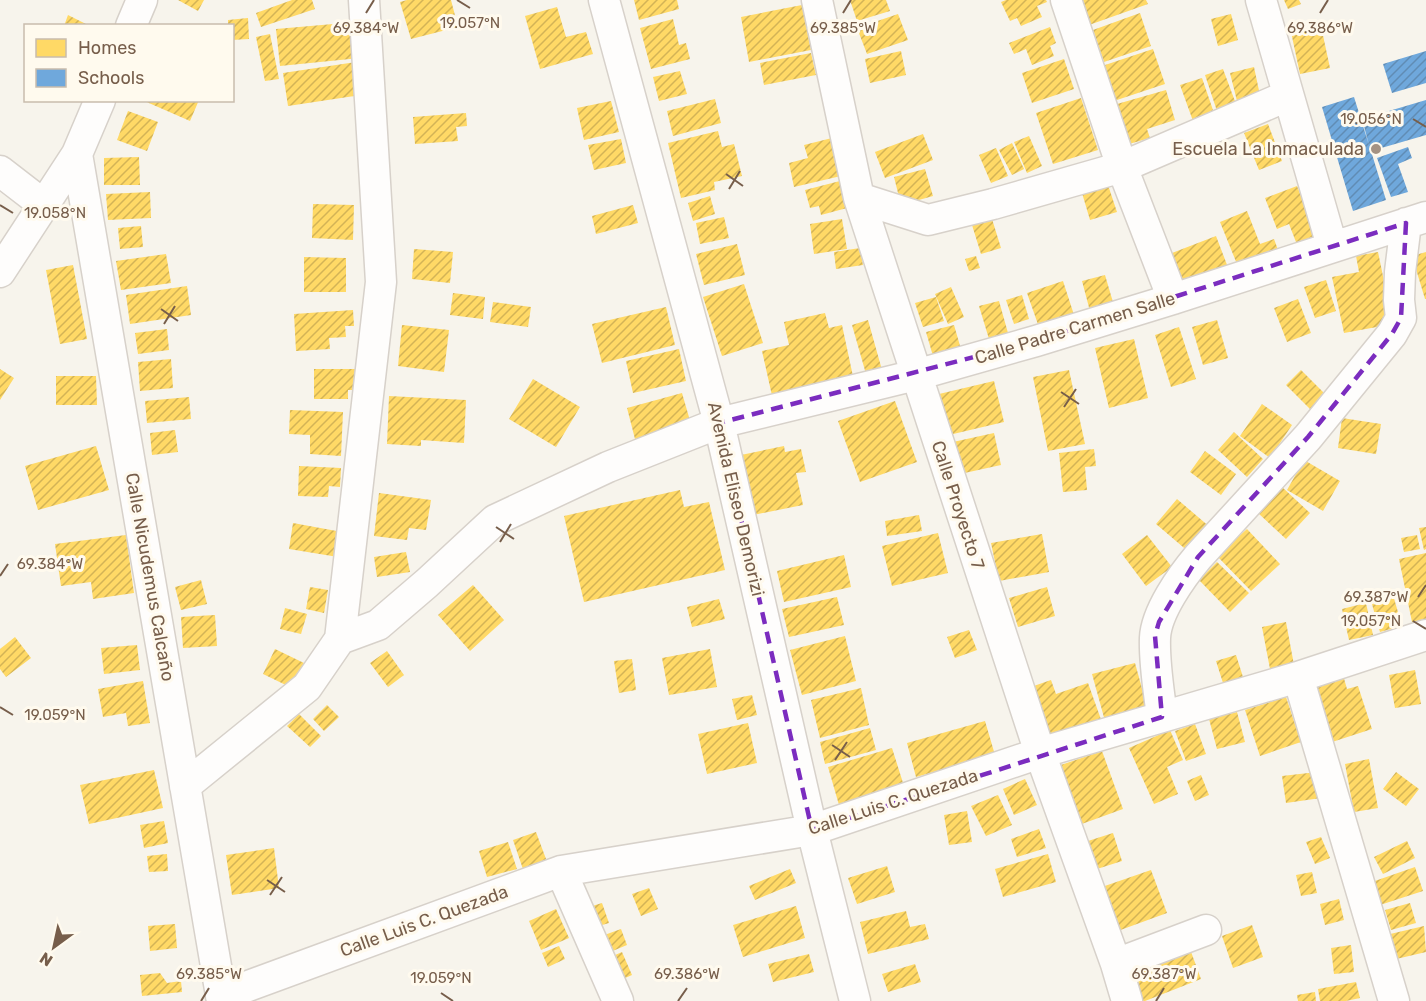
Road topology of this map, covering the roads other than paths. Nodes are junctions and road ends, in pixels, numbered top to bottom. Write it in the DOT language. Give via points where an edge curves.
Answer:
graph roads {
  1 [pos="142,0"];
  2 [pos="364,0"];
  3 [pos="604,0"];
  4 [pos="817,0"];
  5 [pos="1066,0"];
  6 [pos="1261,0"];
  7 [pos="132,24"];
  8 [pos="1287,96"];
  9 [pos="99,102"];
  10 [pos="77,154"];
  11 [pos="1122,167"];
  12 [pos="0,171"];
  13 [pos="859,198"];
  14 [pos="44,205"];
  15 [pos="1416,220"];
  16 [pos="1332,246"];
  17 [pos="0,272"];
  18 [pos="1173,299"];
  19 [pos="916,375"];
  20 [pos="719,423"];
  21 [pos="1426,635"];
  22 [pos="340,639"];
  23 [pos="1298,677"];
  24 [pos="1162,717"];
  25 [pos="1040,753"];
  26 [pos="185,786"];
  27 [pos="812,830"];
  28 [pos="561,871"];
  29 [pos="1206,930"];
  30 [pos="1116,964"];
  31 [pos="221,998"];
  32 [pos="618,1001"];
  33 [pos="855,1001"];
  34 [pos="1127,1001"];
  35 [pos="1394,1001"];
  1 -- 7 [label="street"];
  2 -- 22 [label="street" via="381,282"];
  3 -- 20 [label="street, Avenida Eliseo Demorizi"];
  4 -- 13 [label="street, Calle Proyecto 7"];
  5 -- 11 [label="street"];
  6 -- 8 [label="street"];
  8 -- 11 [label="street"];
  8 -- 16 [label="street"];
  9 -- 10 [label="street"];
  10 -- 14 [label="street"];
  10 -- 26 [label="street, Calle Nicudemus Calcaño"];
  11 -- 13 [label="street" via="928,220"];
  11 -- 18 [label="street"];
  12 -- 14 [label="street"];
  13 -- 19 [label="street, Calle Proyecto 7"];
  14 -- 17 [label="street"];
  15 -- 16 [label="street, Calle Padre Carmen Salle"];
  15 -- 24 [label="street" via="1400,272 1401,318 1392,334 1308,437 1198,556 1159,622 1155,636"];
  16 -- 18 [label="street, Calle Padre Carmen Salle"];
  18 -- 19 [label="street, Calle Padre Carmen Salle"];
  19 -- 20 [label="street, Calle Padre Carmen Salle"];
  19 -- 25 [label="street, Calle Proyecto 7"];
  20 -- 22 [label="street, Calle Padre Carmen Salle" via="608,467 495,519 378,625"];
  20 -- 27 [label="street, Avenida Eliseo Demorizi"];
  21 -- 23 [label="street, Calle Luis C. Quezada"];
  22 -- 26 [label="street" via="307,687"];
  23 -- 24 [label="street, Calle Luis C. Quezada"];
  23 -- 35 [label="street"];
  24 -- 25 [label="street, Calle Luis C. Quezada"];
  25 -- 27 [label="street, Calle Luis C. Quezada"];
  25 -- 30 [label="street, Calle Proyecto 7"];
  26 -- 31 [label="street, Calle Nicudemus Calcaño"];
  27 -- 28 [label="street, Calle Luis C. Quezada"];
  27 -- 33 [label="street, Avenida Eliseo Demorizi"];
  28 -- 31 [label="street, Calle Luis C. Quezada"];
  28 -- 32 [label="street"];
  29 -- 30 [label="street"];
  30 -- 34 [label="street, Calle Proyecto 7"];
}
